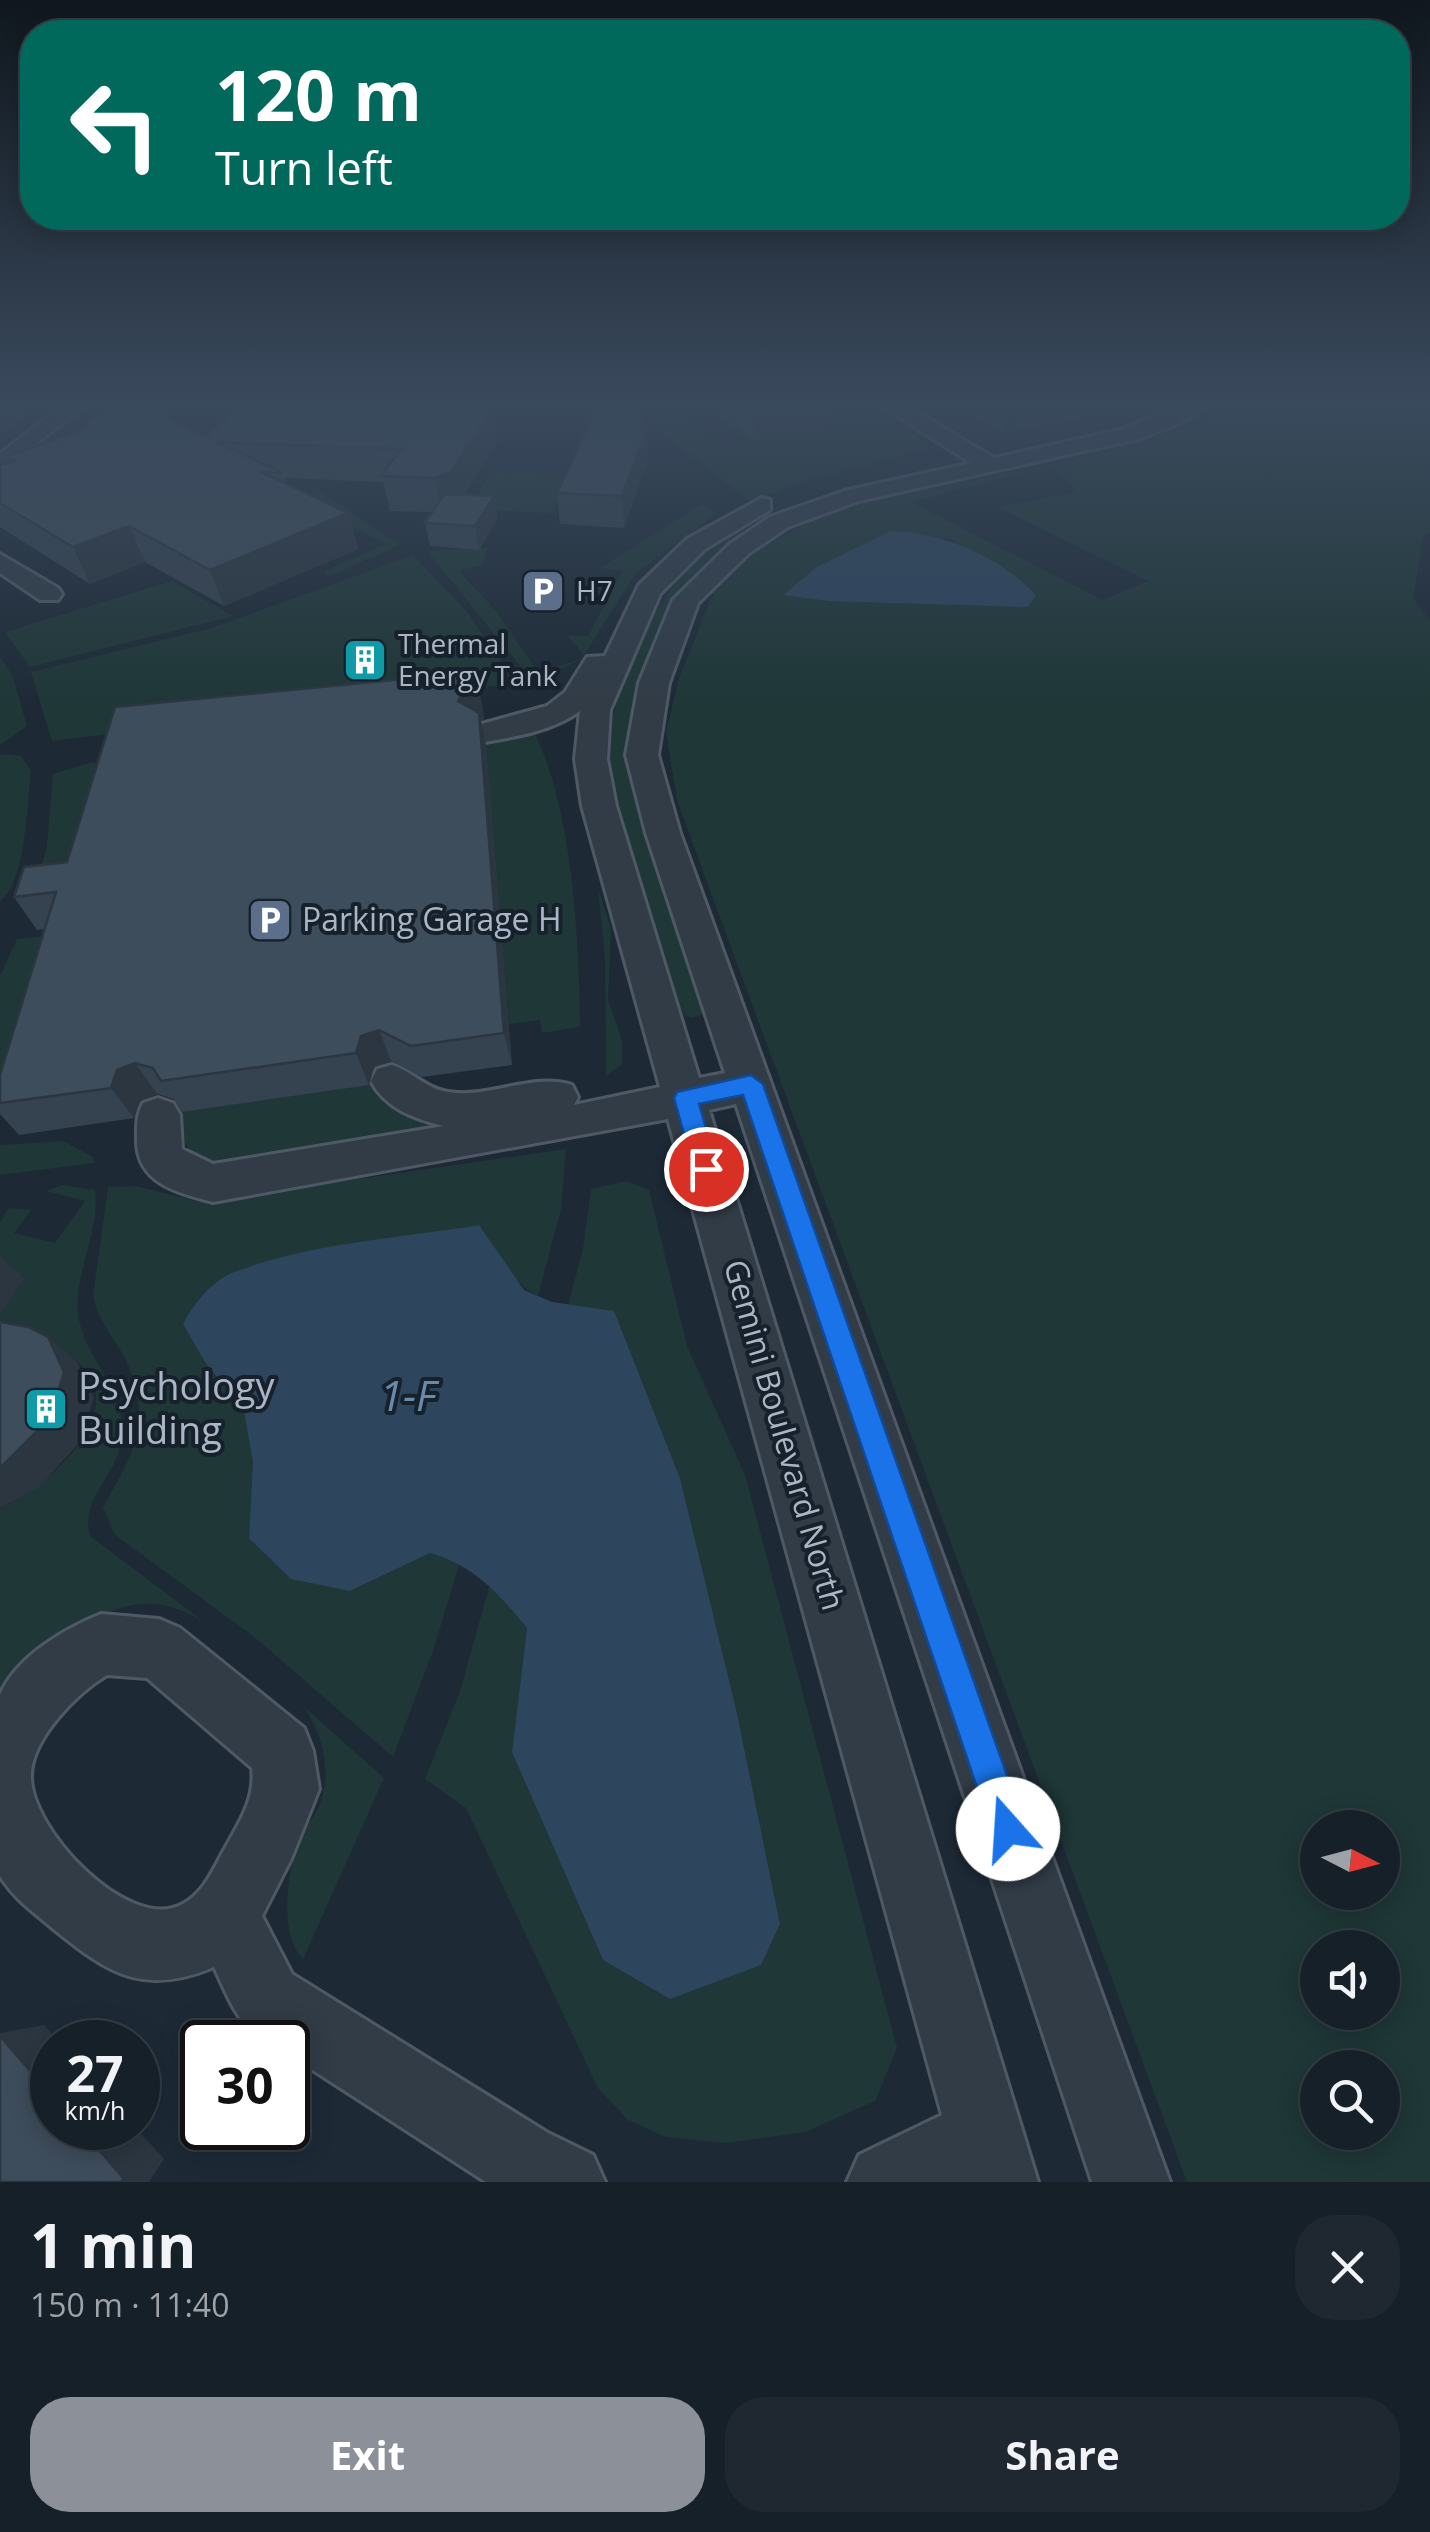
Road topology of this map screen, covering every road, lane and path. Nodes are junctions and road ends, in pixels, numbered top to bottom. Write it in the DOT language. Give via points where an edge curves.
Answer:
graph roads {
  1 [pos="769,503"];
  2 [pos="833,503"];
  3 [pos="0,562"];
  4 [pos="48,594"];
  5 [pos="629,630"];
  6 [pos="485,733"];
  7 [pos="392,1081"];
  8 [pos="718,1091"];
  9 [pos="158,1115"];
  10 [pos="587,1120"];
  11 [pos="0,1770"];
  12 [pos="0,1778"];
  13 [pos="225,1916"];
  14 [pos="993,2157"];
  15 [pos="566,2182"];
  16 [pos="886,2182"];
  17 [pos="1132,2182"];
  1 -- 5 [label="street, Gemini Boulevard North" via="671,565 648,591"];
  2 -- 8 [label="street, Gemini Boulevard North" via="778,522 686,600 660,666 643,744"];
  3 -- 4 [label="street"];
  5 -- 6 [label="street" via="593,668 575,700 514,728"];
  5 -- 8 [label="street, Gemini Boulevard North" via="594,710 590,759 599,806"];
  7 -- 10 [label="street" via="432,1110 564,1096"];
  8 -- 10 [label="street"];
  8 -- 14 [label="street, Gemini Boulevard North"];
  8 -- 17 [label="street, Gemini Boulevard North"];
  9 -- 10 [label="street" via="160,1158 186,1176 213,1183"];
  11 -- 13 [label="street" via="28,1703 73,1662 101,1644 160,1649 281,1751 287,1789"];
  12 -- 13 [label="street" via="6,1822 35,1870 126,1943 189,1942"];
  13 -- 15 [label="street" via="267,1999"];
  14 -- 16 [label="street"];
}
